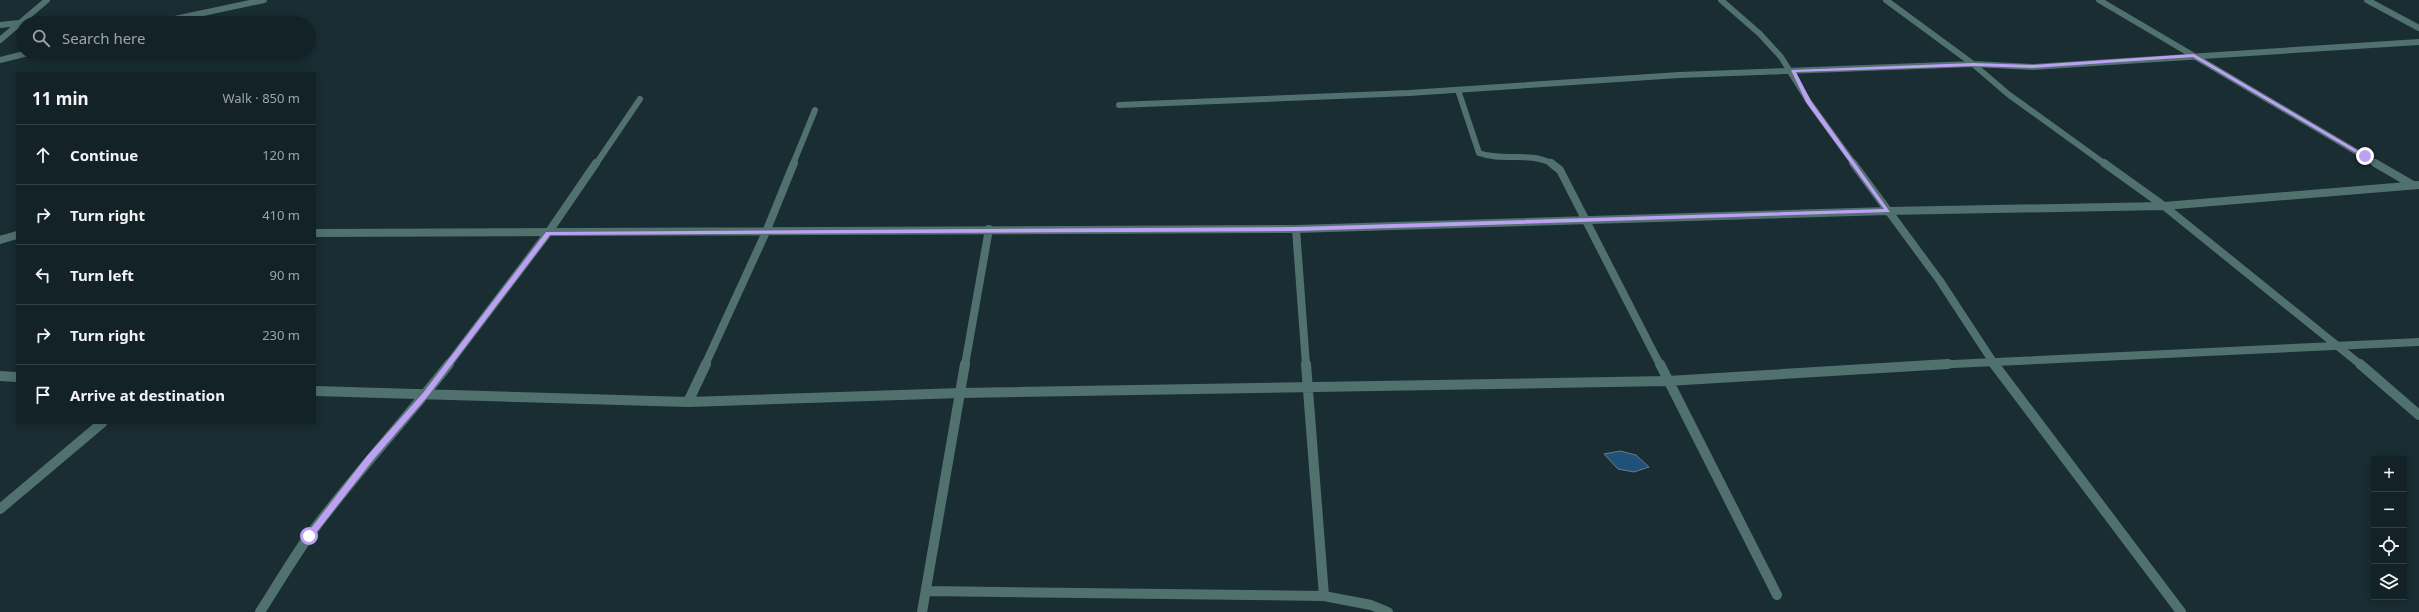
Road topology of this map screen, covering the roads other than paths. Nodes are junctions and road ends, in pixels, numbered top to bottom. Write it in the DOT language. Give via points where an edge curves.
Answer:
graph roads {
  1 [pos="47,0"];
  2 [pos="264,0"];
  3 [pos="1721,0"];
  4 [pos="1886,0"];
  5 [pos="2099,0"];
  6 [pos="2367,0"];
  7 [pos="28,16"];
  8 [pos="189,16"];
  9 [pos="16,23"];
  10 [pos="0,24"];
  11 [pos="16,26"];
  12 [pos="2419,28"];
  13 [pos="0,40"];
  14 [pos="2419,42"];
  15 [pos="2194,55"];
  16 [pos="16,56"];
  17 [pos="0,60"];
  18 [pos="1973,64"];
  19 [pos="1793,71"];
  20 [pos="1458,90"];
  21 [pos="640,99"];
  22 [pos="1119,105"];
  23 [pos="815,110"];
  24 [pos="2417,186"];
  25 [pos="2164,206"];
  26 [pos="1888,211"];
  27 [pos="1587,220"];
  28 [pos="989,229"];
  29 [pos="1296,229"];
  30 [pos="766,232"];
  31 [pos="316,233"];
  32 [pos="548,233"];
  33 [pos="16,235"];
  34 [pos="0,240"];
  35 [pos="2419,342"];
  36 [pos="2338,346"];
  37 [pos="1992,362"];
  38 [pos="0,376"];
  39 [pos="16,377"];
  40 [pos="1668,381"];
  41 [pos="1308,387"];
  42 [pos="316,391"];
  43 [pos="961,393"];
  44 [pos="425,395"];
  45 [pos="688,402"];
  46 [pos="2419,415"];
  47 [pos="101,424"];
  48 [pos="0,509"];
  49 [pos="926,591"];
  50 [pos="1777,595"];
  51 [pos="1324,596"];
  52 [pos="260,612"];
  53 [pos="922,612"];
  54 [pos="1388,612"];
  55 [pos="2181,612"];
  1 -- 7 [label="street"];
  2 -- 8 [label="street"];
  3 -- 19 [label="street" via="1775,47"];
  4 -- 18 [label="street"];
  5 -- 15 [label="street"];
  6 -- 12 [label="street"];
  9 -- 10 [label="street"];
  11 -- 13 [label="street"];
  14 -- 15 [label="street"];
  15 -- 18 [label="street" via="2033,67"];
  15 -- 24 [label="street"];
  16 -- 17 [label="street"];
  18 -- 19 [label="street"];
  18 -- 25 [label="street" via="2008,94"];
  19 -- 20 [label="street"];
  19 -- 26 [label="street" via="1809,102"];
  20 -- 22 [label="street"];
  20 -- 27 [label="street" via="1480,153 1487,156 1542,157 1550,160 1560,170"];
  21 -- 32 [label="street"];
  23 -- 30 [label="street"];
  24 -- 25 [label="street"];
  25 -- 26 [label="street"];
  25 -- 36 [label="street"];
  26 -- 27 [label="street"];
  26 -- 37 [label="street" via="1940,281"];
  27 -- 29 [label="street"];
  27 -- 40 [label="street"];
  28 -- 29 [label="street"];
  28 -- 30 [label="street"];
  28 -- 43 [label="street"];
  29 -- 41 [label="street"];
  30 -- 32 [label="street"];
  30 -- 45 [label="street"];
  31 -- 32 [label="street"];
  32 -- 44 [label="street"];
  33 -- 34 [label="street"];
  35 -- 36 [label="street"];
  36 -- 37 [label="street"];
  36 -- 46 [label="street"];
  37 -- 40 [label="street"];
  37 -- 55 [label="street"];
  38 -- 39 [label="street"];
  40 -- 41 [label="street"];
  40 -- 50 [label="street"];
  41 -- 43 [label="street"];
  41 -- 51 [label="street"];
  42 -- 44 [label="street"];
  43 -- 45 [label="street"];
  43 -- 49 [label="street"];
  44 -- 45 [label="street"];
  44 -- 52 [label="street" via="370,458 309,536"];
  47 -- 48 [label="street"];
  49 -- 51 [label="street"];
  49 -- 53 [label="street"];
  51 -- 54 [label="street" via="1371,605"];
}
